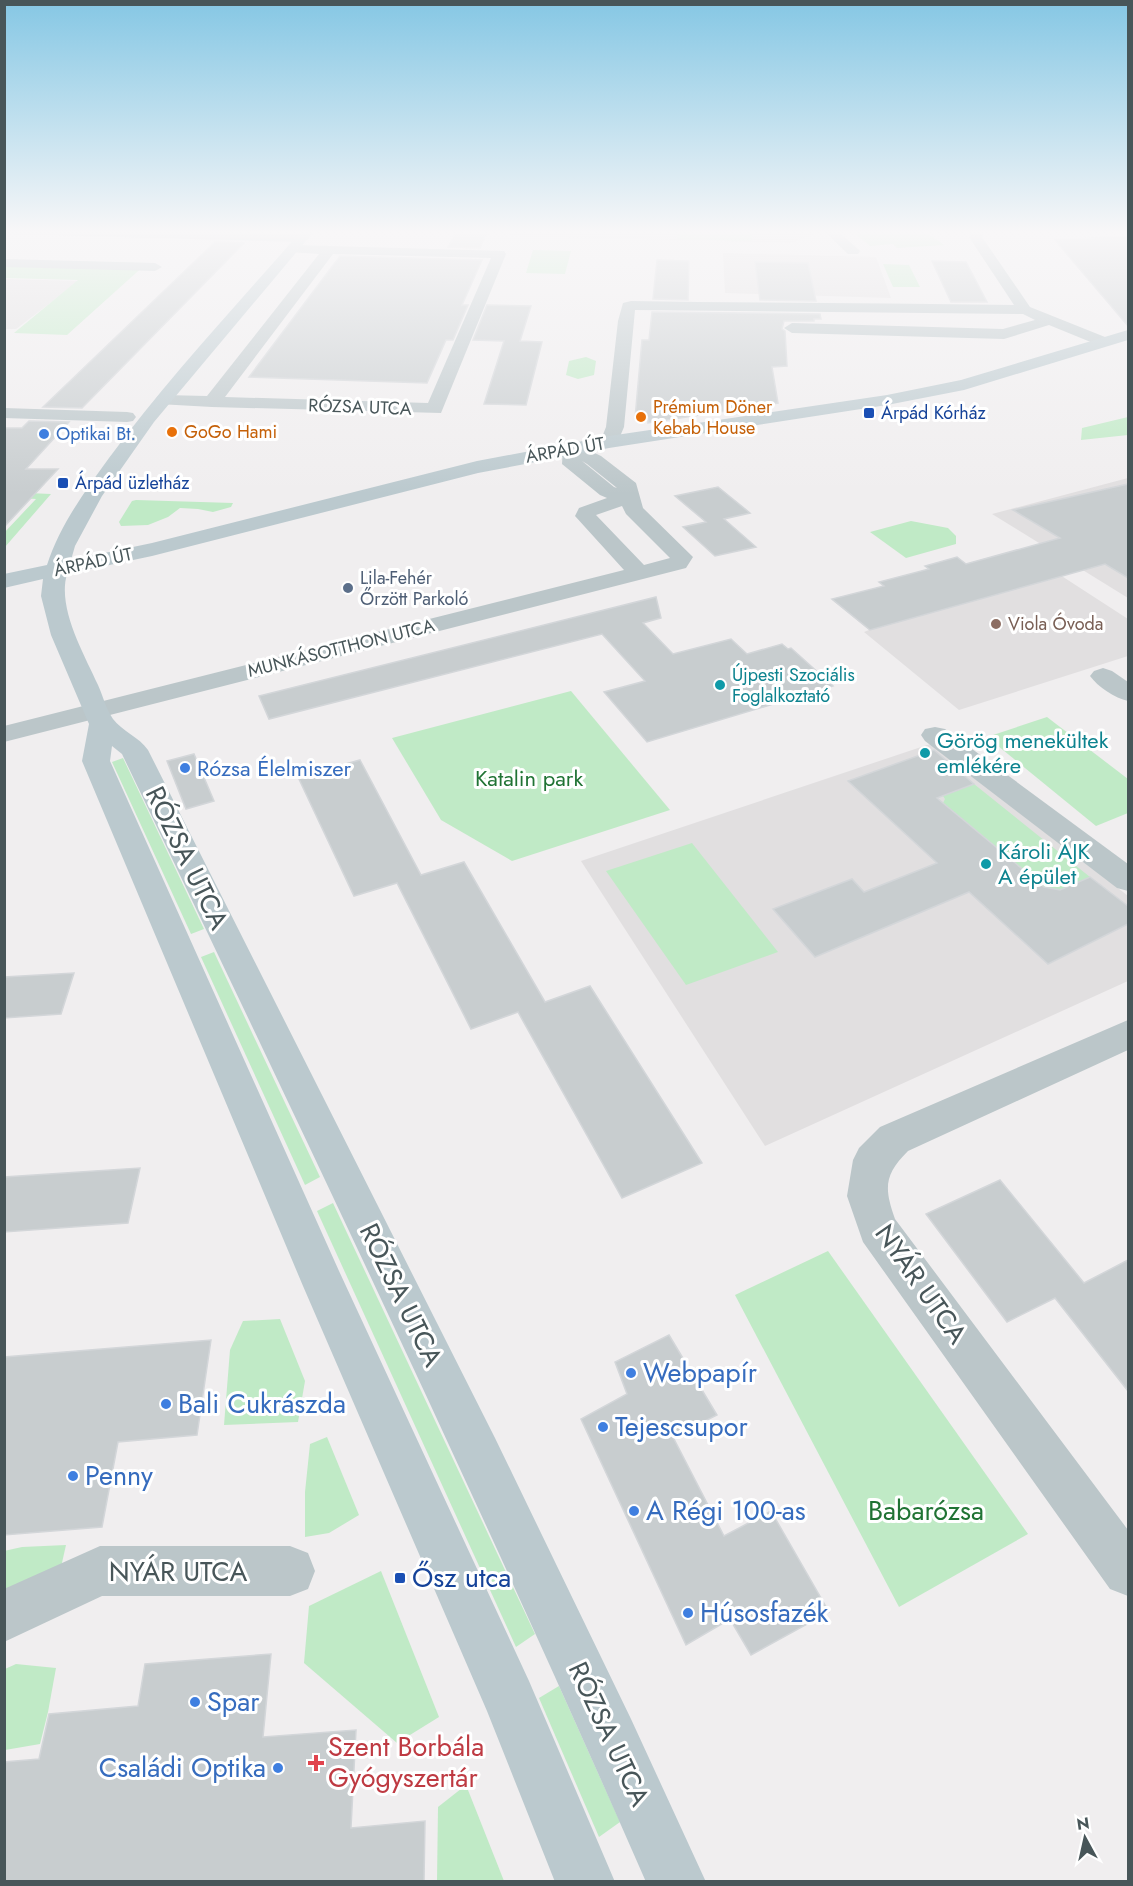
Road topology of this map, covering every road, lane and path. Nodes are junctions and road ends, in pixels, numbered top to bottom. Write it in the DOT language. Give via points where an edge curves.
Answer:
graph roads {
  1 [pos="234,318"];
  2 [pos="277,318"];
  3 [pos="472,318"];
  4 [pos="626,318"];
  5 [pos="1045,318"];
  6 [pos="1050,320"];
  7 [pos="792,328"];
  8 [pos="1128,335"];
  9 [pos="1104,342"];
  10 [pos="164,399"];
  11 [pos="212,402"];
  12 [pos="4,413"];
  13 [pos="127,417"];
  14 [pos="609,442"];
  15 [pos="572,448"];
  16 [pos="626,499"];
  17 [pos="56,570"];
  18 [pos="639,573"];
  19 [pos="4,581"];
  20 [pos="1103,676"];
  21 [pos="1128,693"];
  22 [pos="99,718"];
  23 [pos="4,734"];
  24 [pos="935,735"];
  25 [pos="1128,880"];
  26 [pos="1128,1034"];
  27 [pos="290,1571"];
  28 [pos="1128,1571"];
  29 [pos="4,1616"];
  30 [pos="585,1881"];
  31 [pos="676,1881"];
  1 -- 10 [label="street, RÓZSA UTCA"];
  2 -- 11 [label="street"];
  3 -- 11 [label="street, RÓZSA UTCA" via="435,409"];
  4 -- 14 [label="street" via="615,427"];
  5 -- 6 [label="street"];
  6 -- 7 [label="street" via="1004,334"];
  6 -- 9 [label="street"];
  8 -- 9 [label="street, ÁRPÁD ÚT"];
  9 -- 14 [label="street, ÁRPÁD ÚT" via="927,393"];
  10 -- 11 [label="street, RÓZSA UTCA"];
  10 -- 17 [label="street, RÓZSA UTCA" via="77,519"];
  12 -- 13 [label="street"];
  14 -- 15 [label="street, ÁRPÁD ÚT"];
  15 -- 16 [label="street" via="572,464 607,491"];
  15 -- 17 [label="street, ÁRPÁD ÚT" via="477,467"];
  16 -- 18 [label="street" via="590,509 585,516"];
  16 -- 18 [label="street, MUNKÁSOTTHON UTCA" via="682,557 678,563"];
  17 -- 19 [label="street, ÁRPÁD ÚT"];
  17 -- 22 [label="street, RÓZSA UTCA" via="52,596 71,656"];
  18 -- 22 [label="street, MUNKÁSOTTHON UTCA"];
  20 -- 21 [label="street"];
  22 -- 23 [label="street, MUNKÁSOTTHON UTCA"];
  22 -- 30 [label="street, RÓZSA UTCA" via="96,761 329,1297 510,1700"];
  22 -- 31 [label="street, RÓZSA UTCA" via="134,750 595,1699"];
  24 -- 25 [label="street"];
  26 -- 28 [label="street, NYÁR UTCA" via="894,1139 873,1160 867,1196 878,1229"];
  27 -- 29 [label="street, NYÁR UTCA" via="100,1571"];
}
